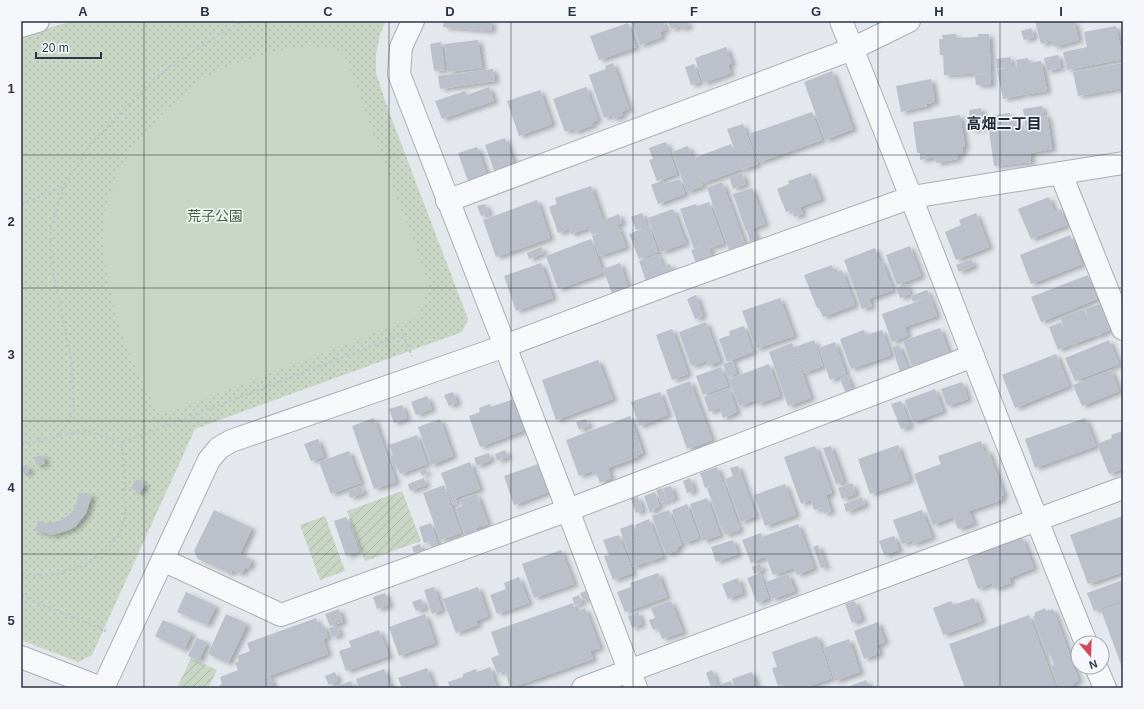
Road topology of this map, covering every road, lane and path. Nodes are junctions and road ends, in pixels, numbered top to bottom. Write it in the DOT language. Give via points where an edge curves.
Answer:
graph roads {
  1 [pos="38,21"];
  2 [pos="243,21"];
  3 [pos="413,21"];
  4 [pos="841,21"];
  5 [pos="909,21"];
  6 [pos="21,26"];
  7 [pos="852,49"];
  8 [pos="1123,163"];
  9 [pos="1061,174"];
  10 [pos="64,186"];
  11 [pos="912,197"];
  12 [pos="447,201"];
  13 [pos="21,205"];
  14 [pos="1123,329"];
  15 [pos="505,346"];
  16 [pos="973,356"];
  17 [pos="419,376"];
  18 [pos="59,435"];
  19 [pos="21,443"];
  20 [pos="121,443"];
  21 [pos="1123,488"];
  22 [pos="568,510"];
  23 [pos="1036,520"];
  24 [pos="163,560"];
  25 [pos="21,576"];
  26 [pos="21,596"];
  27 [pos="1083,635"];
  28 [pos="126,639"];
  29 [pos="21,657"];
  30 [pos="1099,675"];
  31 [pos="632,679"];
  32 [pos="102,688"];
  33 [pos="583,688"];
  34 [pos="1104,688"];
  1 -- 6 [label="street"];
  2 -- 10 [label="path" via="155,78 92,142"];
  3 -- 12 [label="street" via="401,47 399,74"];
  4 -- 7 [label="street"];
  5 -- 7 [label="street"];
  7 -- 11 [label="street"];
  7 -- 12 [label="street"];
  8 -- 9 [label="street"];
  9 -- 11 [label="street"];
  9 -- 14 [label="street"];
  10 -- 13 [label="path"];
  10 -- 18 [label="path" via="50,230 53,272 72,363 74,411"];
  11 -- 15 [label="street"];
  11 -- 16 [label="street"];
  12 -- 15 [label="street"];
  15 -- 17 [label="street"];
  15 -- 22 [label="street"];
  16 -- 22 [label="street"];
  16 -- 23 [label="street"];
  17 -- 20 [label="path" via="403,334"];
  17 -- 24 [label="street" via="219,448 209,460"];
  18 -- 19 [label="path" via="26,444"];
  18 -- 20 [label="path" via="87,431"];
  20 -- 25 [label="path" via="124,457 125,517 118,536 105,551 82,566 54,575"];
  21 -- 23 [label="street"];
  22 -- 24 [label="street" via="281,615"];
  22 -- 31 [label="street"];
  23 -- 27 [label="street"];
  23 -- 31 [label="street"];
  24 -- 28 [label="street"];
  26 -- 28 [label="path"];
  28 -- 32 [label="street"];
  29 -- 32 [label="street"];
  30 -- 34 [label="street"];
  31 -- 33 [label="street"];
}
